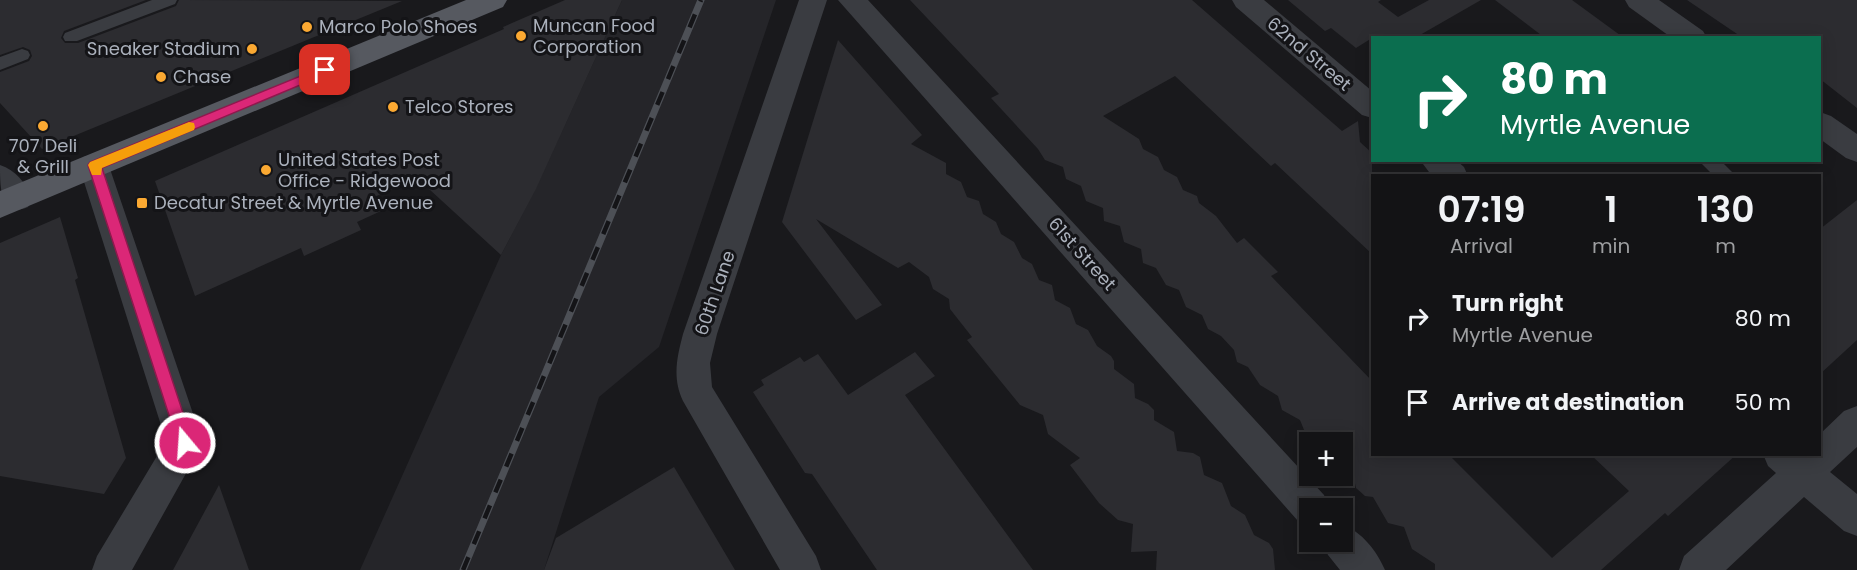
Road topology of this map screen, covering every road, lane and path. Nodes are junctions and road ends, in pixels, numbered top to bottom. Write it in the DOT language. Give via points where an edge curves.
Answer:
graph roads {
  1 [pos="169,0"];
  2 [pos="493,0"];
  3 [pos="813,0"];
  4 [pos="852,0"];
  5 [pos="1246,0"];
  6 [pos="1639,0"];
  7 [pos="71,36"];
  8 [pos="1690,36"];
  9 [pos="22,55"];
  10 [pos="0,64"];
  11 [pos="1371,106"];
  12 [pos="1821,125"];
  13 [pos="1857,150"];
  14 [pos="1437,162"];
  15 [pos="1710,162"];
  16 [pos="94,165"];
  17 [pos="1451,174"];
  18 [pos="1724,174"];
  19 [pos="6,193"];
  20 [pos="1857,423"];
  21 [pos="1821,446"];
  22 [pos="1792,464"];
  23 [pos="1302,498"];
  24 [pos="1857,518"];
  25 [pos="1350,552"];
  26 [pos="111,570"];
  27 [pos="802,570"];
  28 [pos="1366,570"];
  29 [pos="1698,570"];
  1 -- 7 [label="lane"];
  2 -- 16 [label="main road"];
  3 -- 27 [label="street, 60th Lane" via="693,363 695,390"];
  4 -- 23 [label="street, 61st Street"];
  5 -- 11 [label="street, 62nd Street"];
  6 -- 8 [label="street"];
  9 -- 10 [label="lane"];
  12 -- 13 [label="street"];
  14 -- 17 [label="street"];
  15 -- 18 [label="lane"];
  16 -- 19 [label="main road"];
  16 -- 26 [label="street" via="185,443"];
  20 -- 21 [label="street"];
  22 -- 24 [label="street"];
  22 -- 29 [label="street"];
  25 -- 28 [label="street"];
}
